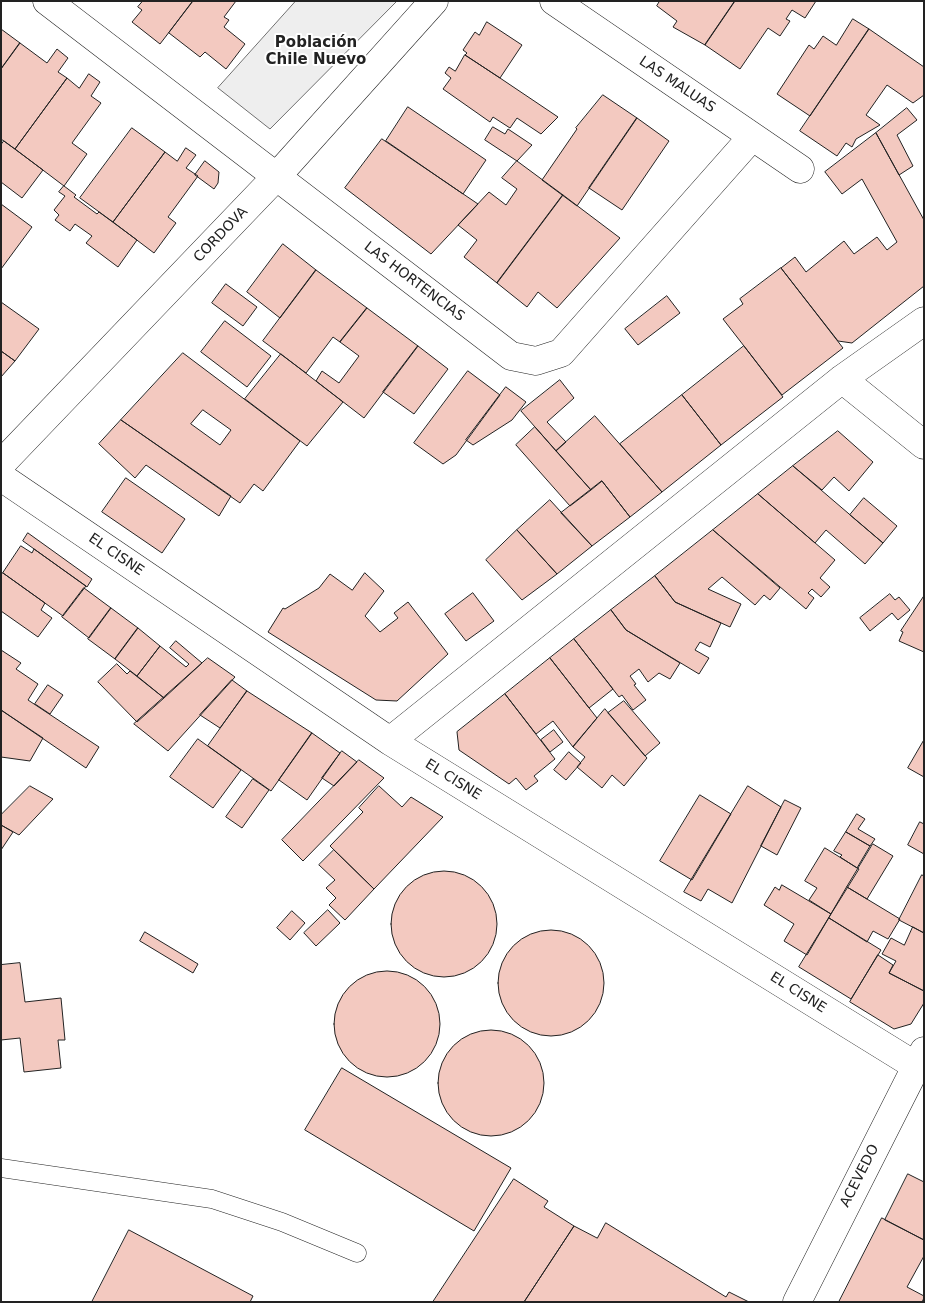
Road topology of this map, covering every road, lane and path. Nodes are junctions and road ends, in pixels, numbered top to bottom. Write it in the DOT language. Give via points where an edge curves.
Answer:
graph roads {
  1 [pos="47,1"];
  2 [pos="434,1"];
  3 [pos="554,1"];
  4 [pos="752,137"];
  5 [pos="800,169"];
  6 [pos="276,177"];
  7 [pos="924,321"];
  8 [pos="842,379"];
  9 [pos="924,445"];
  10 [pos="1,464"];
  11 [pos="1,477"];
  12 [pos="390,742"];
  13 [pos="920,1058"];
  14 [pos="1,1168"];
  15 [pos="357,1253"];
  16 [pos="797,1302"];
  1 -- 6 [label="street, LAS HORTENCIAS"];
  2 -- 6 [label="street, CORDOVA"];
  3 -- 4 [label="street, LAS MALUAS"];
  4 -- 5 [label="street, LAS MALUAS"];
  4 -- 6 [label="street, LAS HORTENCIAS" via="561,353 536,361 511,356"];
  6 -- 10 [label="street, CORDOVA"];
  7 -- 8 [label="street"];
  8 -- 9 [label="street"];
  8 -- 12 [label="street"];
  11 -- 12 [label="street, EL CISNE"];
  12 -- 13 [label="street, EL CISNE"];
  13 -- 16 [label="street, ACEVEDO"];
  14 -- 15 [label="lane" via="212,1198"];
}
